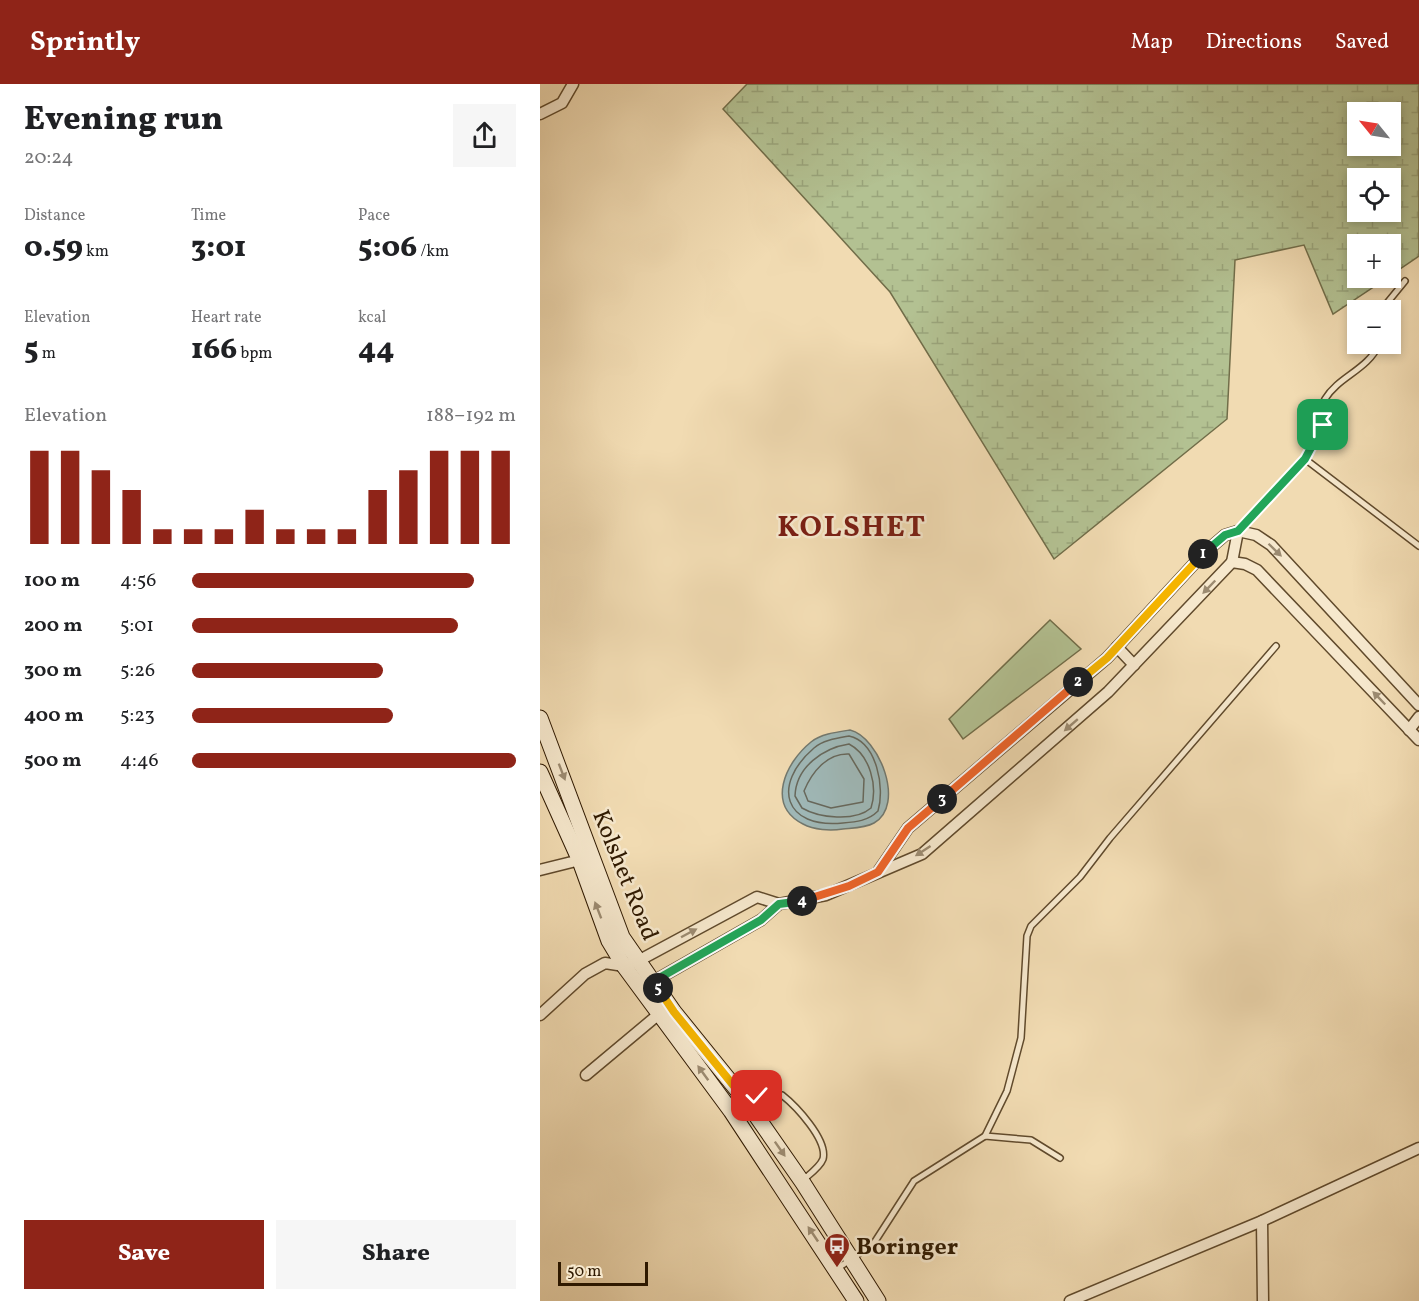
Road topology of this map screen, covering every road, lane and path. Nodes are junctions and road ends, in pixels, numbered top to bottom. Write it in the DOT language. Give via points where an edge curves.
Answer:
graph roads {
  1 [pos="573,84"];
  2 [pos="540,114"];
  3 [pos="1405,281"];
  4 [pos="1389,300"];
  5 [pos="1373,354"];
  6 [pos="1305,459"];
  7 [pos="1238,531"];
  8 [pos="1419,546"];
  9 [pos="1232,562"];
  10 [pos="1276,646"];
  11 [pos="1117,647"];
  12 [pos="1134,665"];
  13 [pos="1419,705"];
  14 [pos="1419,717"];
  15 [pos="540,718"];
  16 [pos="1409,730"];
  17 [pos="1419,740"];
  18 [pos="540,772"];
  19 [pos="586,858"];
  20 [pos="540,870"];
  21 [pos="878,872"];
  22 [pos="779,904"];
  23 [pos="631,964"];
  24 [pos="654,981"];
  25 [pos="658,1014"];
  26 [pos="540,1015"];
  27 [pos="586,1075"];
  28 [pos="746,1101"];
  29 [pos="731,1112"];
  30 [pos="985,1136"];
  31 [pos="1419,1148"];
  32 [pos="1060,1158"];
  33 [pos="802,1180"];
  34 [pos="1262,1221"];
  35 [pos="852,1260"];
  36 [pos="837,1269"];
  37 [pos="856,1301"];
  38 [pos="878,1301"];
  39 [pos="1070,1301"];
  40 [pos="1263,1301"];
  1 -- 2 [label="street" via="562,103"];
  3 -- 4 [label="lane"];
  5 -- 6 [label="lane" via="1325,399 1320,408 1323,425"];
  6 -- 7 [label="lane"];
  6 -- 8 [label="lane"];
  7 -- 9 [label="street"];
  7 -- 11 [label="street" via="1225,535 1203,554"];
  7 -- 13 [label="street, one-way" via="1256,535 1271,545"];
  9 -- 12 [label="street, one-way"];
  16 -- 9 [label="street, one-way" via="1257,570"];
  10 -- 30 [label="lane" via="1080,877 1031,926 1027,936 1021,1038 1007,1091"];
  11 -- 12 [label="street"];
  11 -- 21 [label="street" via="908,828"];
  12 -- 21 [label="street, one-way" via="922,854"];
  14 -- 16 [label="street"];
  15 -- 19 [label="street, Kolshet Road, one-way"];
  16 -- 17 [label="street"];
  18 -- 19 [label="street, Kolshet Road"];
  19 -- 20 [label="street"];
  19 -- 23 [label="street, Kolshet Road"];
  21 -- 22 [label="street" via="826,895"];
  23 -- 22 [label="street, one-way" via="757,897"];
  22 -- 24 [label="street" via="761,920"];
  23 -- 24 [label="street, Kolshet Road"];
  23 -- 25 [label="street, Kolshet Road"];
  23 -- 26 [label="street" via="605,963 585,974"];
  24 -- 28 [label="street, Kolshet Road"];
  25 -- 27 [label="street"];
  29 -- 25 [label="street, Kolshet Road, one-way"];
  28 -- 29 [label="street"];
  28 -- 33 [label="street, Kolshet Road, one-way"];
  28 -- 33 [label="lane" via="762,1093 777,1092 806,1118 824,1155 817,1168"];
  36 -- 29 [label="street, Kolshet Road, one-way"];
  30 -- 32 [label="lane" via="1031,1140"];
  30 -- 35 [label="lane" via="914,1181 874,1243"];
  31 -- 34 [label="street"];
  33 -- 35 [label="street, Kolshet Road"];
  34 -- 39 [label="street"];
  34 -- 40 [label="street"];
  35 -- 36 [label="lane"];
  35 -- 38 [label="street, Kolshet Road"];
  36 -- 37 [label="street, Kolshet Road"];
}
